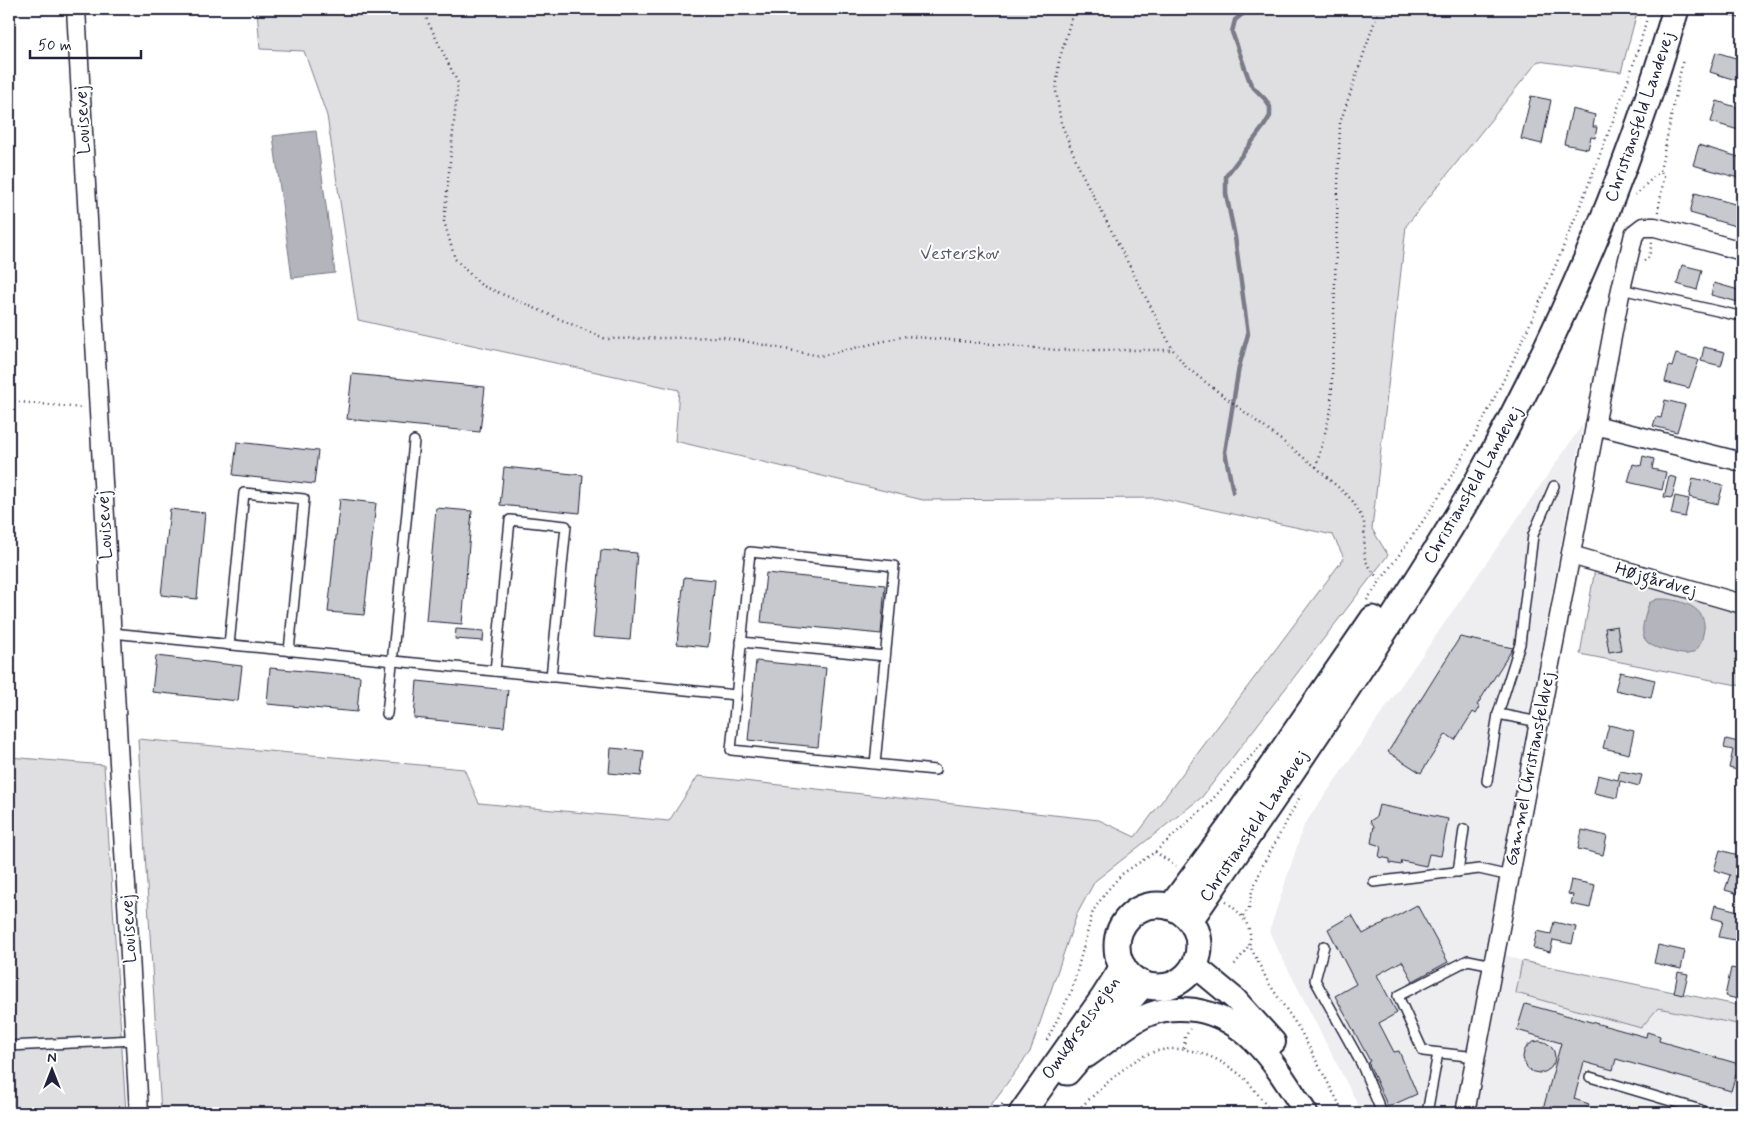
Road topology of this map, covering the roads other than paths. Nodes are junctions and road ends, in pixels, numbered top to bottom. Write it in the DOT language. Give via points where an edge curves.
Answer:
graph roads {
  1 [pos="76,9"];
  2 [pos="1660,9"];
  3 [pos="1676,9"];
  4 [pos="1742,251"];
  5 [pos="1621,289"];
  6 [pos="1735,315"];
  7 [pos="1595,426"];
  8 [pos="414,441"];
  9 [pos="1742,462"];
  10 [pos="1554,486"];
  11 [pos="1571,555"];
  12 [pos="1742,604"];
  13 [pos="112,633"];
  14 [pos="741,642"];
  15 [pos="229,645"];
  16 [pos="289,650"];
  17 [pos="885,656"];
  18 [pos="392,661"];
  19 [pos="495,671"];
  20 [pos="551,676"];
  21 [pos="736,695"];
  22 [pos="387,714"];
  23 [pos="1498,714"];
  24 [pos="1539,722"];
  25 [pos="875,764"];
  26 [pos="935,770"];
  27 [pos="1487,781"];
  28 [pos="1464,830"];
  29 [pos="1458,872"];
  30 [pos="1510,876"];
  31 [pos="1374,882"];
  32 [pos="1180,913"];
  33 [pos="1324,946"];
  34 [pos="1194,964"];
  35 [pos="1493,965"];
  36 [pos="1122,966"];
  37 [pos="1144,984"];
  38 [pos="135,1040"];
  39 [pos="9,1046"];
  40 [pos="1438,1052"];
  41 [pos="1476,1057"];
  42 [pos="1073,1065"];
  43 [pos="1590,1077"];
  44 [pos="1014,1106"];
  45 [pos="139,1113"];
  46 [pos="1031,1113"];
  47 [pos="1306,1113"];
  48 [pos="1322,1113"];
  49 [pos="1382,1113"];
  50 [pos="1427,1113"];
  51 [pos="1465,1113"];
  52 [pos="1704,1113"];
  1 -- 13 [label="street, Louisevej"];
  2 -- 32 [label="main road, Christiansfeld Landevej" via="1632,104 1581,235 1528,352 1474,456 1425,540 1234,822"];
  3 -- 32 [label="main road, Christiansfeld Landevej" via="1635,136 1596,241 1512,418 1397,612"];
  4 -- 5 [label="street, Gammel Christiansfeldvej" via="1655,227 1643,227 1634,234"];
  5 -- 6 [label="lane"];
  5 -- 7 [label="street, Gammel Christiansfeldvej"];
  7 -- 9 [label="street"];
  7 -- 11 [label="street, Gammel Christiansfeldvej"];
  8 -- 18 [label="lane"];
  10 -- 23 [label="lane" via="1533,535 1520,644"];
  11 -- 12 [label="street, Højgårdvej"];
  11 -- 24 [label="street, Gammel Christiansfeldvej"];
  13 -- 15 [label="lane"];
  13 -- 38 [label="street, Louisevej"];
  14 -- 17 [label="lane"];
  14 -- 17 [label="lane" via="750,552 894,566"];
  14 -- 21 [label="lane"];
  15 -- 16 [label="lane"];
  15 -- 16 [label="lane" via="244,493 304,499"];
  16 -- 18 [label="lane"];
  17 -- 25 [label="lane"];
  18 -- 19 [label="lane"];
  18 -- 22 [label="lane"];
  19 -- 20 [label="lane"];
  19 -- 20 [label="lane" via="510,520 566,526"];
  20 -- 21 [label="lane"];
  21 -- 25 [label="lane" via="730,750"];
  23 -- 24 [label="lane"];
  23 -- 27 [label="lane"];
  24 -- 30 [label="street, Gammel Christiansfeldvej"];
  25 -- 26 [label="lane"];
  28 -- 29 [label="lane"];
  29 -- 30 [label="lane" via="1479,869"];
  29 -- 31 [label="lane"];
  30 -- 35 [label="street, Gammel Christiansfeldvej"];
  32 -- 34 [label="main road" via="1199,942"];
  32 -- 36 [label="main road" via="1146,906 1126,920 1117,943"];
  33 -- 49 [label="lane" via="1315,980 1361,1063"];
  34 -- 37 [label="main road" via="1176,982 1160,986"];
  34 -- 48 [label="street" via="1235,999 1262,1028"];
  35 -- 40 [label="lane" via="1468,960 1398,996 1423,1050"];
  35 -- 41 [label="street, Gammel Christiansfeldvej"];
  36 -- 37 [label="main road"];
  36 -- 44 [label="main road, Omkørselsvejen" via="1104,997"];
  37 -- 42 [label="main road, Omkørselsvejen"];
  38 -- 39 [label="lane"];
  38 -- 45 [label="street, Louisevej"];
  40 -- 41 [label="lane"];
  40 -- 50 [label="lane"];
  41 -- 51 [label="street, Gammel Christiansfeldvej"];
  42 -- 46 [label="main road, Omkørselsvejen"];
  42 -- 47 [label="street" via="1150,1014 1170,1009 1205,1012 1227,1019 1249,1034 1279,1071"];
  43 -- 52 [label="lane"];
}
